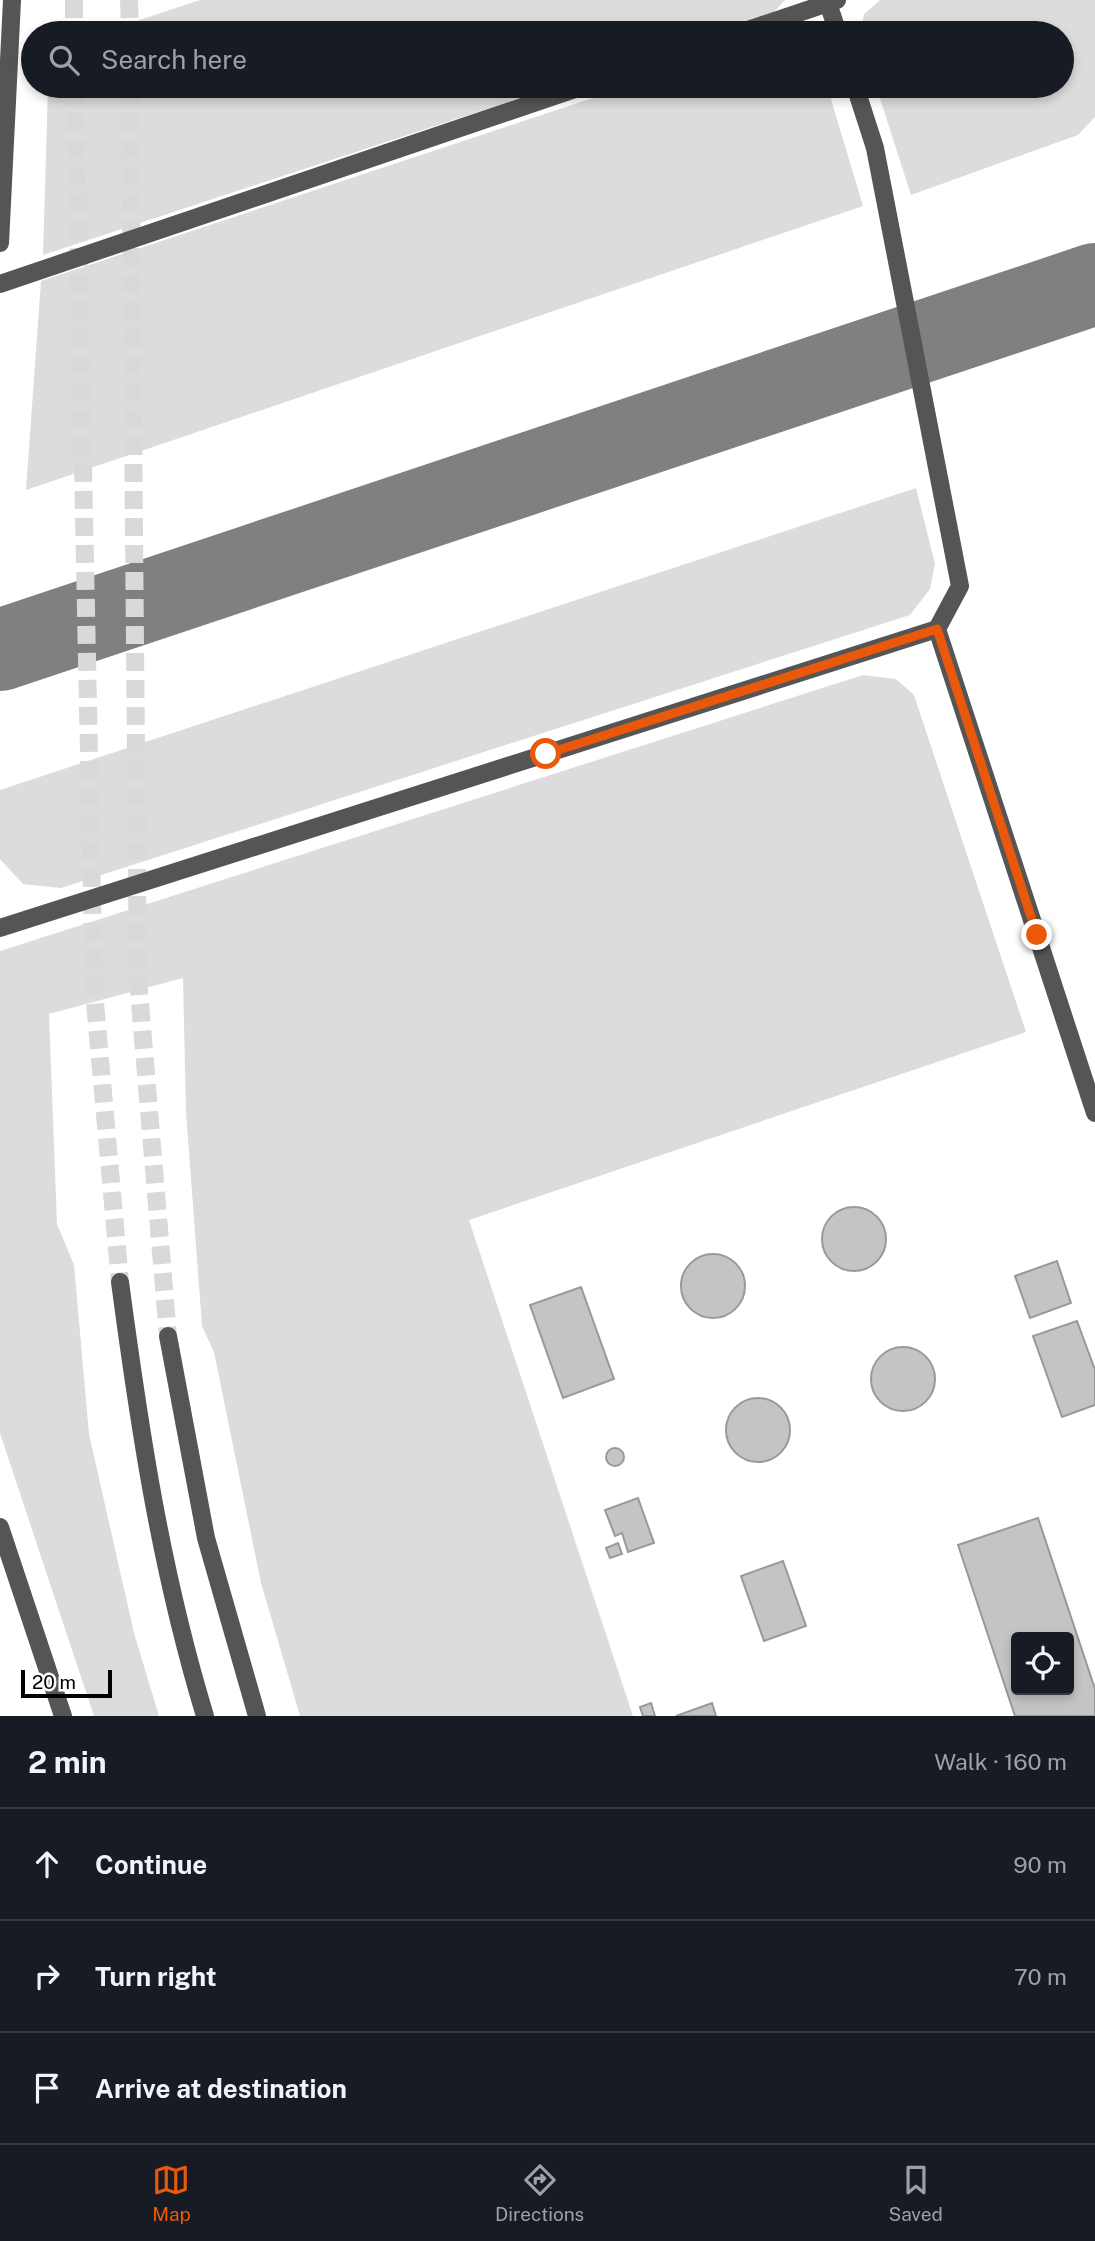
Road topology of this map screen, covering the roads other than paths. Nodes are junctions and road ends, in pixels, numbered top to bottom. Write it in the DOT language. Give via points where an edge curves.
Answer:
graph roads {
  1 [pos="12,0"];
  2 [pos="831,1"];
  3 [pos="774,21"];
  4 [pos="835,21"];
  5 [pos="549,98"];
  6 [pos="859,98"];
  7 [pos="0,243"];
  8 [pos="0,284"];
  9 [pos="937,629"];
  10 [pos="0,928"];
  11 [pos="1095,1113"];
  12 [pos="120,1282"];
  13 [pos="168,1336"];
  14 [pos="0,1527"];
  15 [pos="63,1716"];
  16 [pos="205,1716"];
  17 [pos="257,1716"];
  1 -- 7 [label="street"];
  2 -- 3 [label="street"];
  2 -- 4 [label="street"];
  5 -- 8 [label="street"];
  6 -- 9 [label="street" via="875,148 960,586"];
  9 -- 10 [label="street"];
  9 -- 11 [label="street"];
  12 -- 16 [label="street" via="144,1462 180,1633"];
  13 -- 17 [label="street" via="206,1538"];
  14 -- 15 [label="street"];
}
